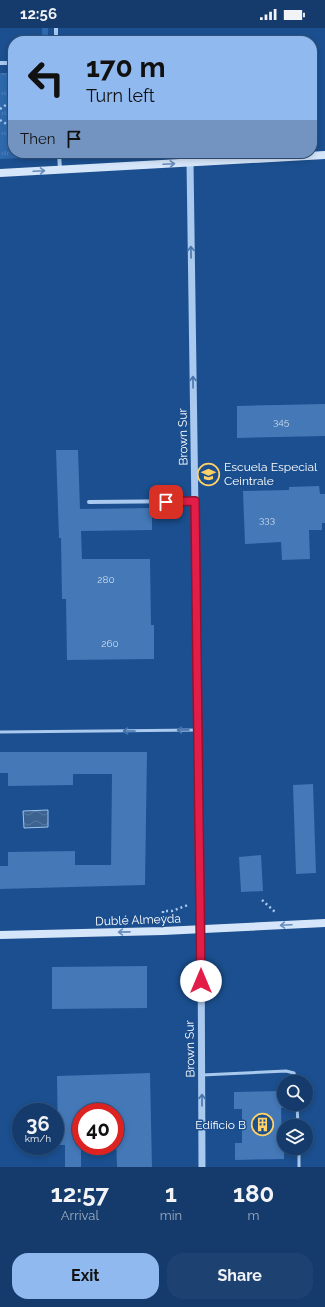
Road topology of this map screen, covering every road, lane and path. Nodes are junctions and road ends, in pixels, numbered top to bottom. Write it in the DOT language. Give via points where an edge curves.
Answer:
graph roads {
  1 [pos="59,158"];
  2 [pos="258,158"];
  3 [pos="190,162"];
  4 [pos="60,170"];
  5 [pos="0,173"];
  6 [pos="195,501"];
  7 [pos="89,502"];
  8 [pos="198,730"];
  9 [pos="0,732"];
  10 [pos="189,904"];
  11 [pos="163,920"];
  12 [pos="325,923"];
  13 [pos="201,930"];
  14 [pos="0,935"];
  15 [pos="202,1075"];
  16 [pos="295,1075"];
  17 [pos="299,1155"];
  18 [pos="202,1167"];
  19 [pos="299,1167"];
  1 -- 4 [label="street"];
  2 -- 3 [label="main road"];
  4 -- 3 [label="main road, one-way"];
  6 -- 3 [label="street, Brown Sur, one-way"];
  5 -- 4 [label="main road, one-way"];
  6 -- 7 [label="street"];
  6 -- 8 [label="street, Brown Sur"];
  8 -- 9 [label="lane, one-way"];
  8 -- 13 [label="street, Brown Sur"];
  10 -- 11 [label="path" via="172,911 163,911"];
  12 -- 13 [label="main road, Dublé Almeyda, one-way"];
  13 -- 14 [label="main road, Dublé Almeyda, one-way"];
  13 -- 15 [label="street, Brown Sur"];
  15 -- 16 [label="lane" via="286,1071"];
  18 -- 15 [label="street, Brown Sur, one-way"];
  17 -- 19 [label="lane"];
}
